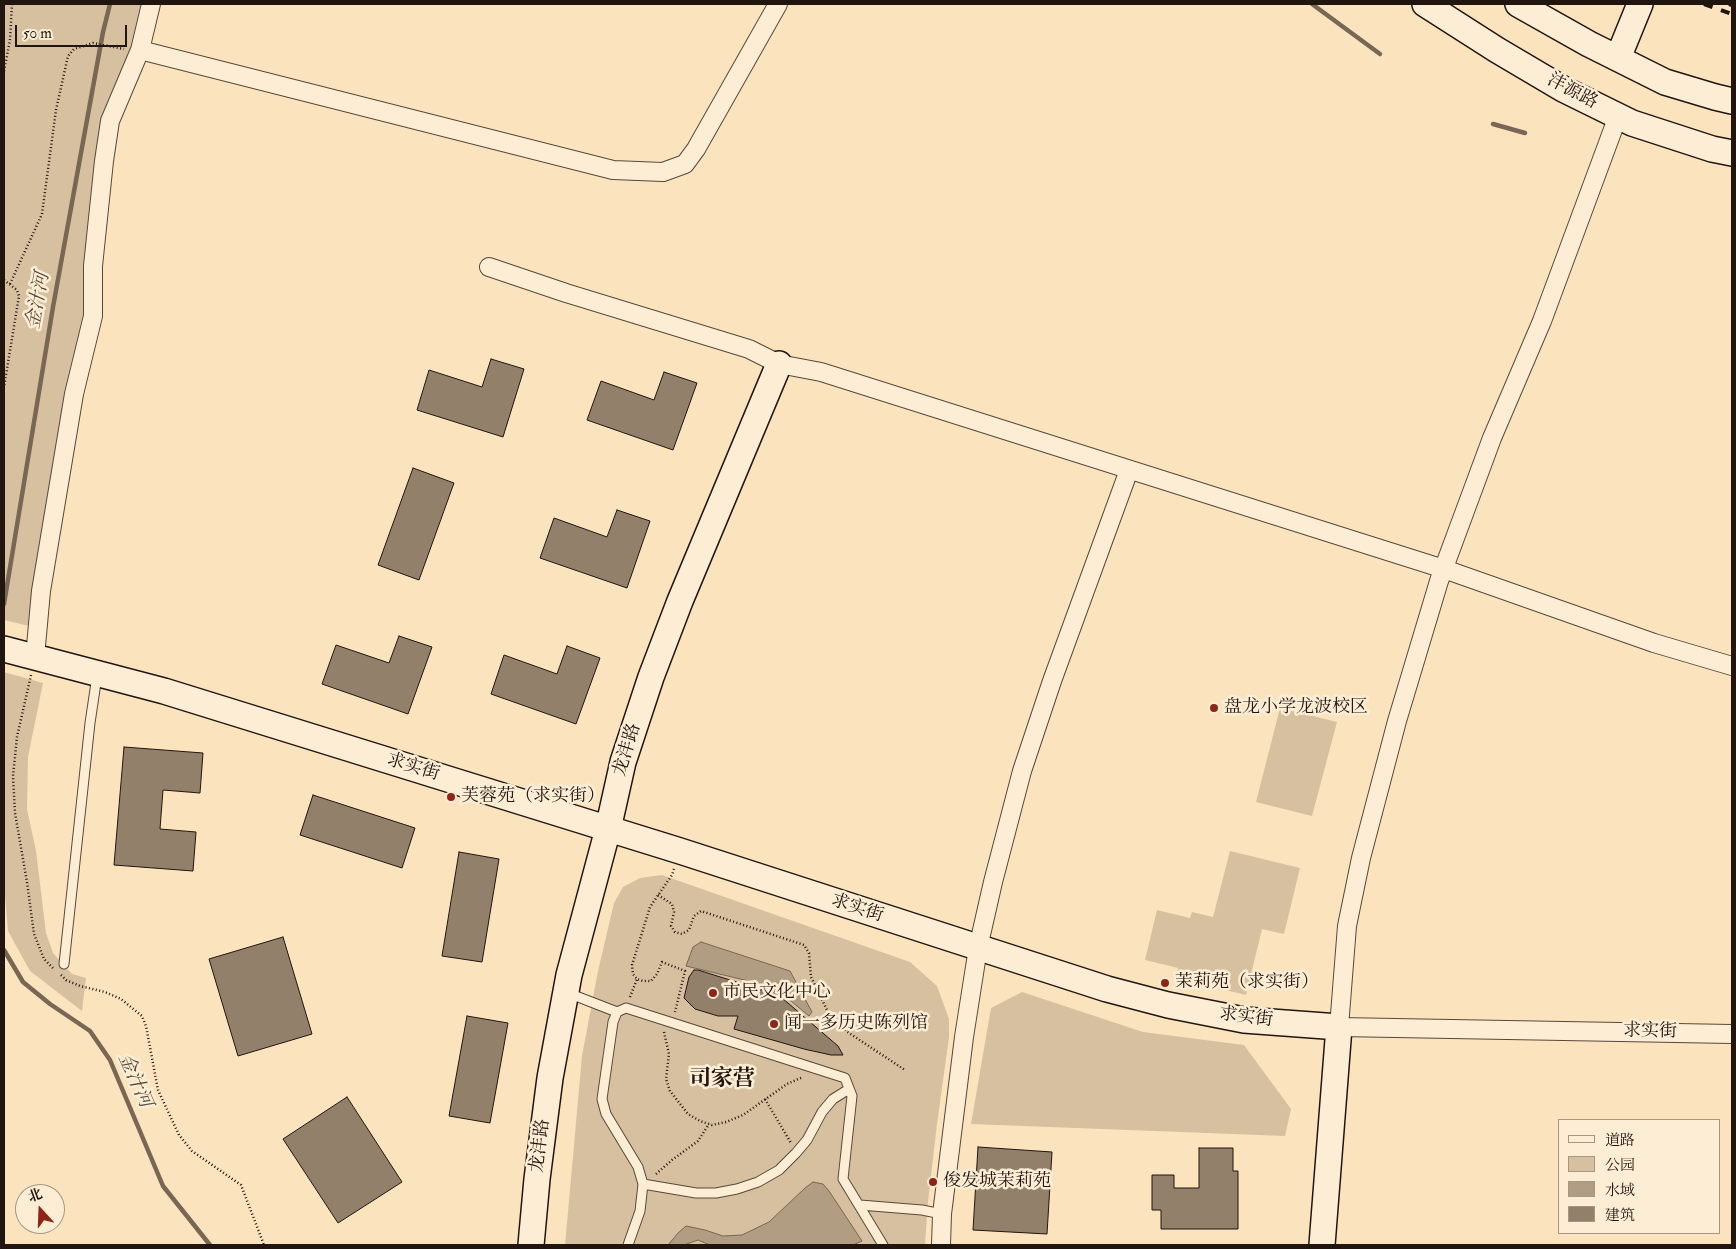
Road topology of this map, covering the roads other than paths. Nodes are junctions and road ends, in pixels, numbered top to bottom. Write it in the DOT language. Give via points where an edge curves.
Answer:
graph roads {
  1 [pos="151,4"];
  2 [pos="778,4"];
  3 [pos="1425,4"];
  4 [pos="1518,4"];
  5 [pos="1640,4"];
  6 [pos="133,50"];
  7 [pos="1618,58"];
  8 [pos="1732,101"];
  9 [pos="1618,116"];
  10 [pos="1732,154"];
  11 [pos="489,267"];
  12 [pos="779,364"];
  13 [pos="1129,470"];
  14 [pos="1444,568"];
  15 [pos="20,653"];
  16 [pos="1732,666"];
  17 [pos="98,673"];
  18 [pos="608,829"];
  19 [pos="978,948"];
  20 [pos="64,964"];
  21 [pos="566,992"];
  22 [pos="617,1012"];
  23 [pos="1340,1027"];
  24 [pos="1732,1034"];
  25 [pos="849,1089"];
  26 [pos="643,1184"];
  27 [pos="860,1205"];
  28 [pos="942,1214"];
  29 [pos="531,1245"];
  30 [pos="628,1245"];
  31 [pos="883,1245"];
  32 [pos="941,1245"];
  33 [pos="1322,1245"];
  1 -- 6 [label="street"];
  2 -- 6 [label="street" via="696,150 685,164 664,172 614,170"];
  3 -- 9 [label="street, 沣源路" via="1563,89"];
  4 -- 7 [label="street"];
  5 -- 7 [label="street"];
  6 -- 15 [label="street" via="110,121 93,266 92,316 74,394 43,582"];
  7 -- 8 [label="street" via="1665,82"];
  9 -- 10 [label="street, 沣源路"];
  9 -- 14 [label="street" via="1542,321 1492,438"];
  11 -- 12 [label="street" via="749,349"];
  12 -- 13 [label="street" via="822,372"];
  12 -- 18 [label="street, 龙沣路" via="652,677 623,762"];
  13 -- 14 [label="street"];
  13 -- 19 [label="street" via="1022,771"];
  14 -- 16 [label="street" via="1654,643"];
  14 -- 23 [label="street" via="1397,721 1361,858 1347,926"];
  15 -- 17 [label="street, 求实街"];
  17 -- 18 [label="street, 求实街"];
  17 -- 20 [label="lane"];
  18 -- 19 [label="street, 求实街"];
  18 -- 21 [label="street, 龙沣路"];
  19 -- 23 [label="street, 求实街" via="1168,1005 1244,1020"];
  19 -- 28 [label="street"];
  21 -- 22 [label="lane"];
  21 -- 29 [label="street, 龙沣路" via="550,1078"];
  22 -- 25 [label="lane" via="626,1008 845,1078"];
  22 -- 26 [label="lane" via="602,1099 606,1114 638,1167"];
  23 -- 24 [label="street, 求实街"];
  23 -- 33 [label="street"];
  25 -- 26 [label="lane" via="833,1099 822,1112 796,1153 779,1170 758,1182 716,1193"];
  25 -- 27 [label="lane" via="852,1096 843,1179"];
  26 -- 30 [label="lane" via="640,1211"];
  27 -- 28 [label="lane"];
  27 -- 31 [label="lane"];
  28 -- 32 [label="street"];
}
